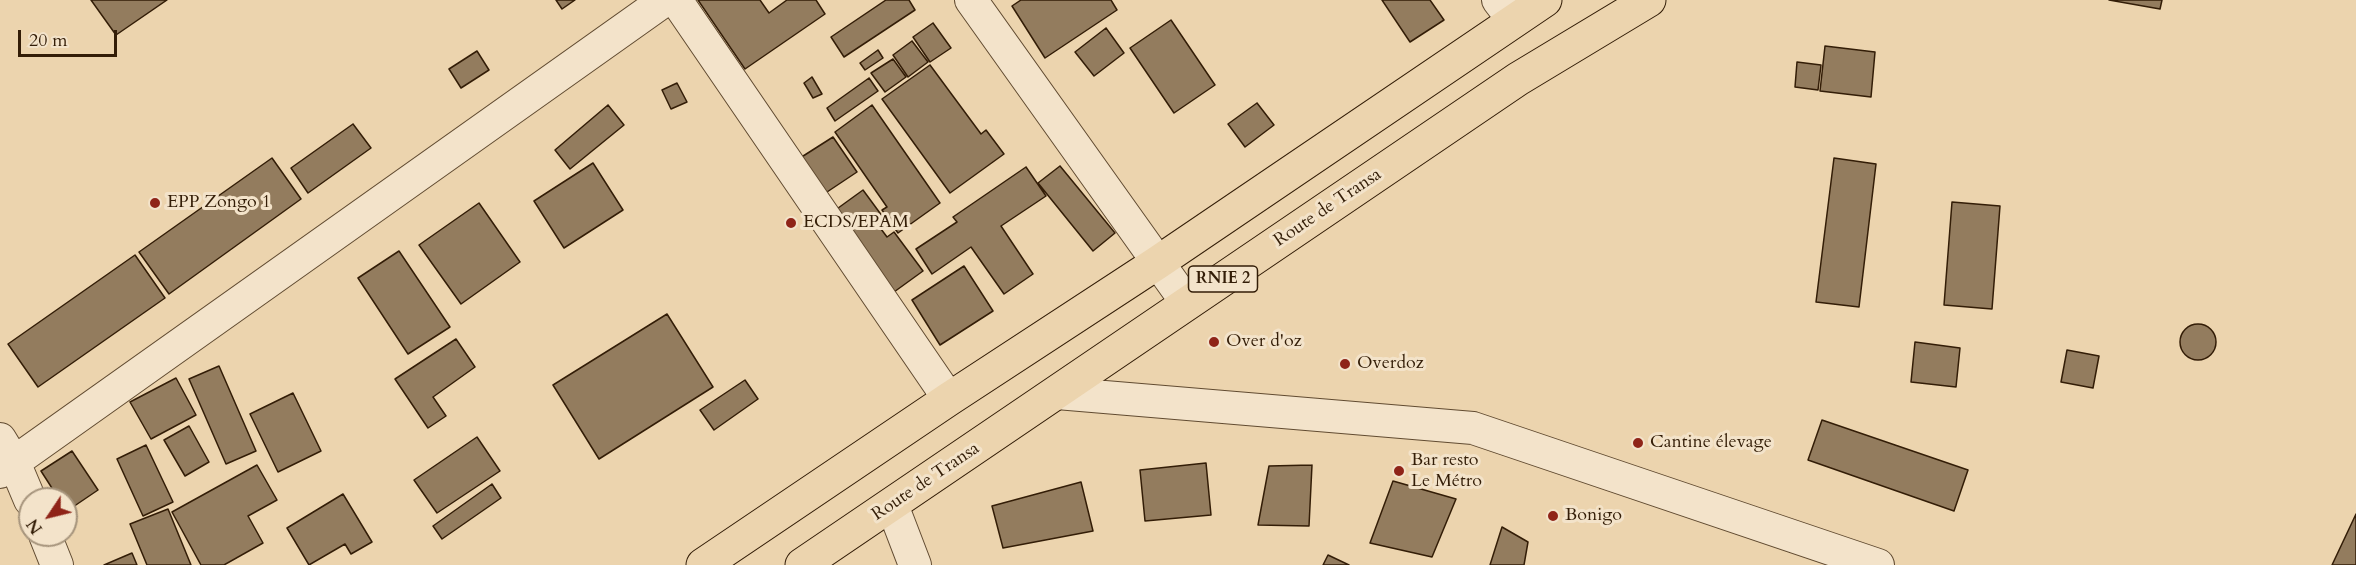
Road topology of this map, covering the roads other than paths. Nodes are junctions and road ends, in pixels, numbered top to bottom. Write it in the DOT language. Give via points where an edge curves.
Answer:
graph roads {
  1 [pos="665,0"];
  2 [pos="676,0"];
  3 [pos="971,0"];
  4 [pos="1545,0"];
  5 [pos="1649,0"];
  6 [pos="1506,11"];
  7 [pos="1157,263"];
  8 [pos="1187,303"];
  9 [pos="1057,393"];
  10 [pos="949,399"];
  11 [pos="5,458"];
  12 [pos="22,487"];
  13 [pos="892,505"];
  14 [pos="50,547"];
  15 [pos="57,565"];
  16 [pos="703,565"];
  17 [pos="802,565"];
  18 [pos="915,565"];
  19 [pos="1878,565"];
  1 -- 11 [label="street"];
  2 -- 10 [label="street"];
  3 -- 7 [label="street"];
  4 -- 6 [label="main road, RNIE 2"];
  5 -- 8 [label="main road, Route de Transa / RNIE 2" via="1518,80"];
  6 -- 7 [label="main road, RNIE 2"];
  7 -- 8 [label="street"];
  7 -- 10 [label="main road, RNIE 2"];
  8 -- 9 [label="main road, Route de Transa / RNIE 2"];
  9 -- 13 [label="main road, Route de Transa / RNIE 2"];
  9 -- 19 [label="street" via="1473,428"];
  10 -- 16 [label="main road, RNIE 2"];
  11 -- 12 [label="street"];
  13 -- 17 [label="main road, Route de Transa / RNIE 2"];
  13 -- 18 [label="street"];
  14 -- 15 [label="street"];
}
